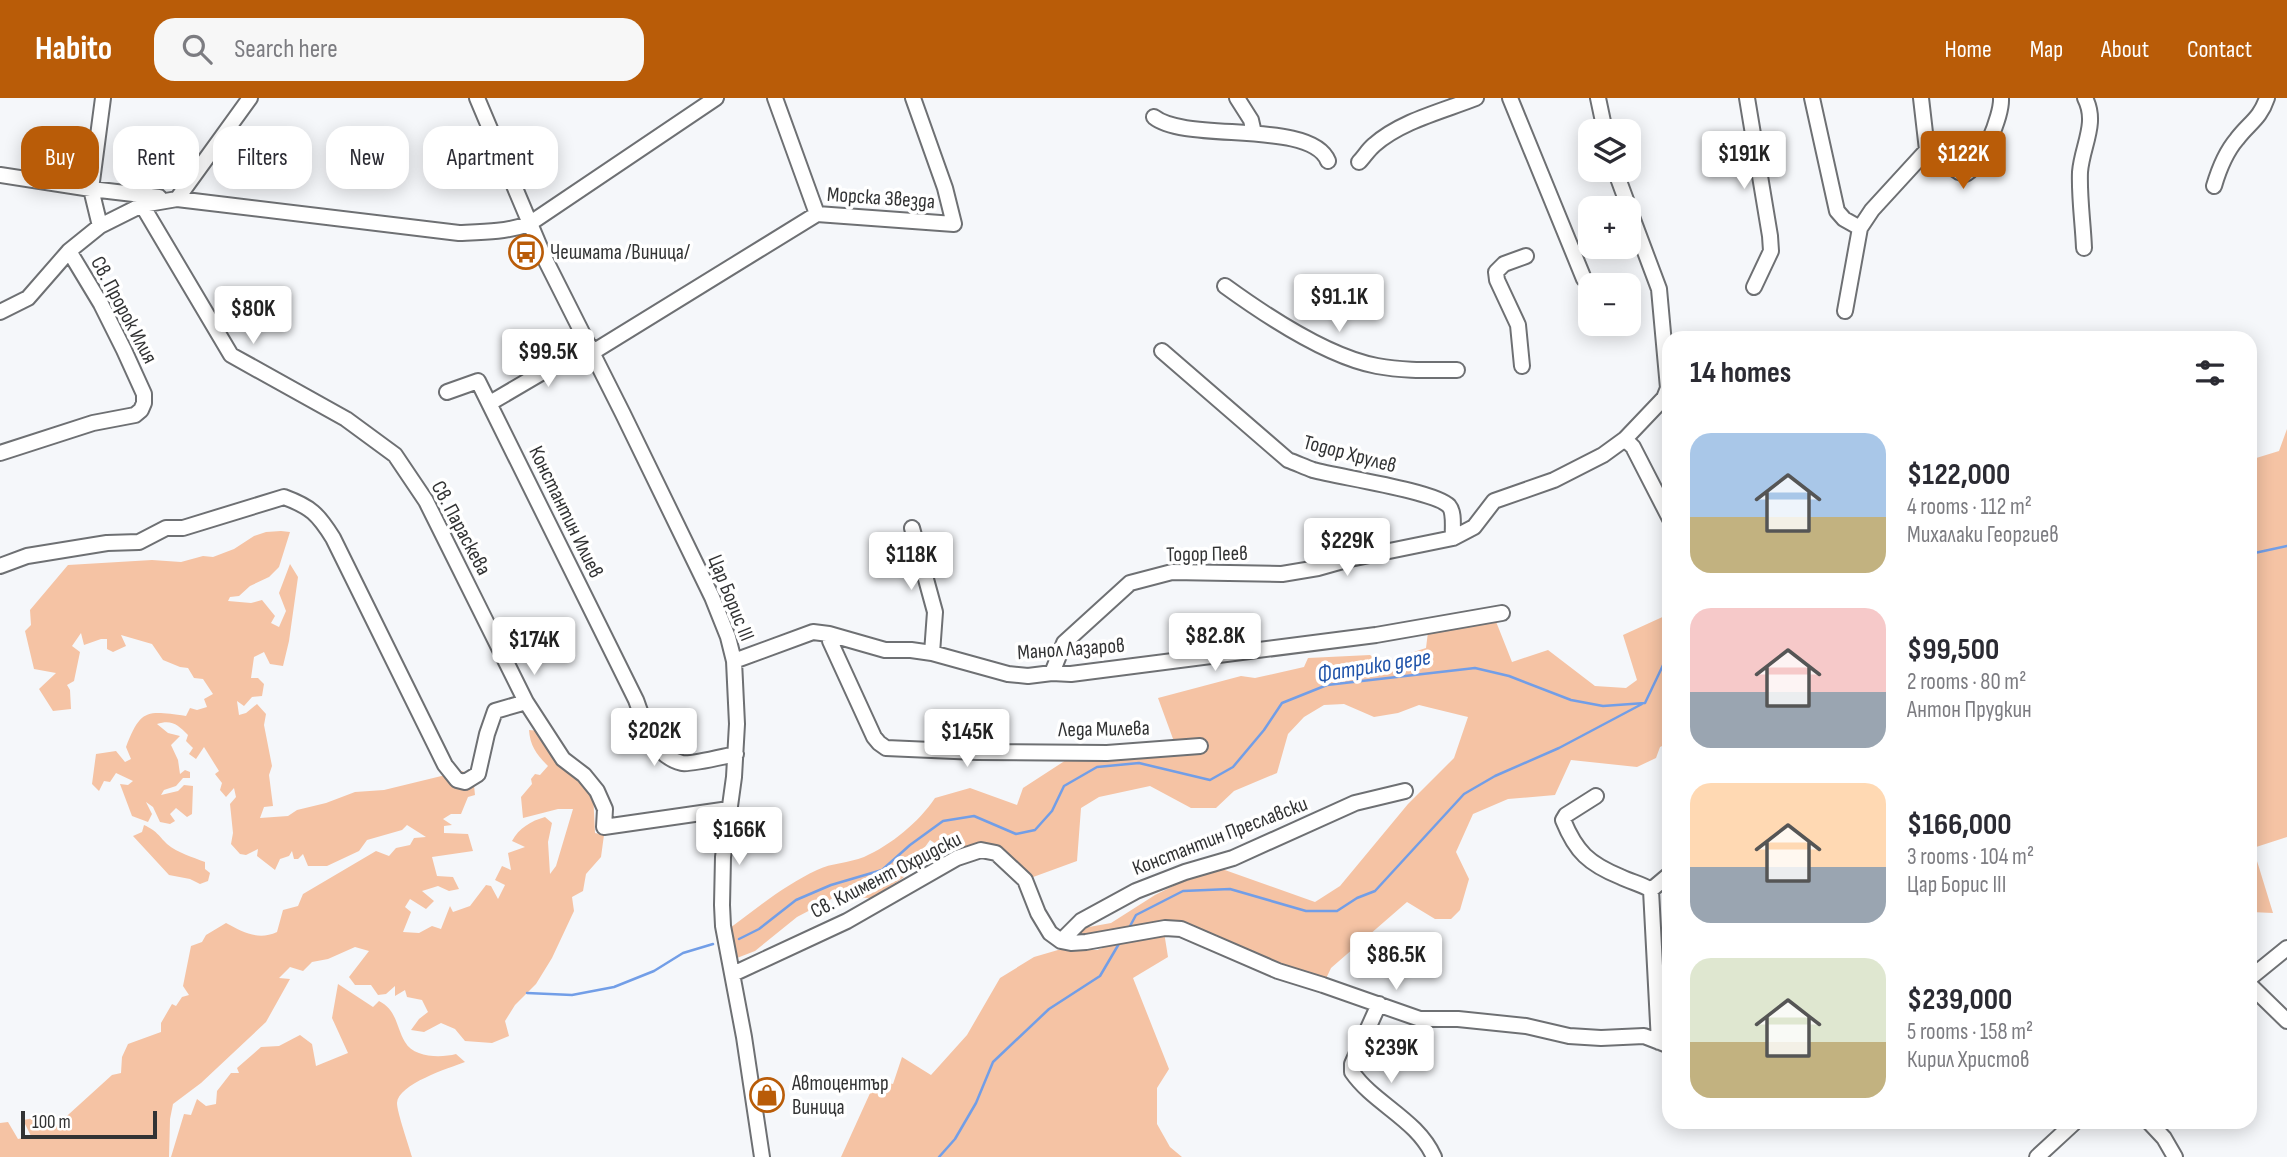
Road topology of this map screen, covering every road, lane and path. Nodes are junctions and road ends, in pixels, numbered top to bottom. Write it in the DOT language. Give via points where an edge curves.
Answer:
graph roads {
  1 [pos="103,98"];
  2 [pos="250,98"];
  3 [pos="716,98"];
  4 [pos="775,98"];
  5 [pos="914,98"];
  6 [pos="1237,98"];
  7 [pos="1476,98"];
  8 [pos="1510,98"];
  9 [pos="1598,98"];
  10 [pos="1747,98"];
  11 [pos="1812,98"];
  12 [pos="1921,98"];
  13 [pos="2001,98"];
  14 [pos="2085,98"];
  15 [pos="2267,98"];
  16 [pos="481,100"];
  17 [pos="1154,117"];
  18 [pos="1602,119"];
  19 [pos="1254,133"];
  20 [pos="1927,150"];
  21 [pos="1327,157"];
  22 [pos="1359,162"];
  23 [pos="0,175"];
  24 [pos="2214,186"];
  25 [pos="91,190"];
  26 [pos="177,199"];
  27 [pos="142,205"];
  28 [pos="817,214"];
  29 [pos="529,224"];
  30 [pos="100,226"];
  31 [pos="1860,228"];
  32 [pos="1641,241"];
  33 [pos="2084,248"];
  34 [pos="69,251"];
  35 [pos="1526,256"];
  36 [pos="1582,273"];
  37 [pos="1225,286"];
  38 [pos="1754,287"];
  39 [pos="1845,311"];
  40 [pos="0,312"];
  41 [pos="1663,331"];
  42 [pos="591,349"];
  43 [pos="1162,351"];
  44 [pos="1521,366"];
  45 [pos="1457,370"];
  46 [pos="447,392"];
  47 [pos="488,400"];
  48 [pos="1662,400"];
  49 [pos="1625,439"];
  50 [pos="0,453"];
  51 [pos="1662,503"];
  52 [pos="912,528"];
  53 [pos="1453,538"];
  54 [pos="0,566"];
  55 [pos="1502,613"];
  56 [pos="829,634"];
  57 [pos="932,653"];
  58 [pos="734,661"];
  59 [pos="1052,673"];
  60 [pos="526,702"];
  61 [pos="1200,746"];
  62 [pos="736,754"];
  63 [pos="1405,791"];
  64 [pos="1596,796"];
  65 [pos="729,809"];
  66 [pos="1662,881"];
  67 [pos="1651,890"];
  68 [pos="1061,941"];
  69 [pos="2287,947"];
  70 [pos="2257,972"];
  71 [pos="733,974"];
  72 [pos="2257,992"];
  73 [pos="1379,1004"];
  74 [pos="1662,1020"];
  75 [pos="2287,1021"];
  76 [pos="1662,1043"];
  77 [pos="2067,1129"];
  78 [pos="2156,1129"];
  79 [pos="762,1157"];
  80 [pos="1434,1157"];
  81 [pos="2037,1157"];
  82 [pos="2175,1157"];
  1 -- 25 [label="street"];
  2 -- 26 [label="street"];
  3 -- 29 [label="street"];
  4 -- 28 [label="street"];
  5 -- 28 [label="street, Морска Звезда" via="954,224"];
  6 -- 19 [label="street"];
  7 -- 22 [label="street" via="1408,125 1373,145"];
  8 -- 36 [label="street"];
  9 -- 18 [label="street"];
  10 -- 38 [label="street" via="1771,251"];
  11 -- 31 [label="street" via="1837,211"];
  12 -- 20 [label="street"];
  13 -- 20 [label="street" via="1999,118 1971,172 1959,172"];
  14 -- 33 [label="street" via="2091,116 2080,170"];
  15 -- 24 [label="street" via="2257,120 2228,151"];
  16 -- 29 [label="street, Цар Борис III"];
  17 -- 19 [label="street" via="1177,127"];
  19 -- 21 [label="street" via="1305,142"];
  20 -- 31 [label="street"];
  23 -- 25 [label="street"];
  25 -- 26 [label="street"];
  25 -- 30 [label="street"];
  26 -- 27 [label="street"];
  26 -- 29 [label="street" via="459,233 503,232"];
  27 -- 30 [label="street"];
  27 -- 60 [label="street, Св. Параскева" via="231,355 346,419 395,455 426,501"];
  28 -- 42 [label="street, Морска Звезда"];
  29 -- 42 [label="street, Цар Борис III"];
  30 -- 34 [label="street"];
  31 -- 39 [label="street"];
  32 -- 41 [label="street, Тодор Пеев" via="1659,289"];
  34 -- 40 [label="street" via="28,298"];
  34 -- 50 [label="street, Св. Пророк Илия" via="101,304 144,403 135,415 93,423"];
  35 -- 44 [label="street" via="1496,272 1518,325"];
  37 -- 45 [label="street" via="1347,357 1407,371"];
  42 -- 47 [label="street, Морска Звезда"];
  42 -- 58 [label="street, Цар Борис III" via="712,597"];
  43 -- 53 [label="street, Тодор Хрулев" via="1288,460 1445,503 1452,514"];
  46 -- 47 [label="street" via="478,381"];
  47 -- 62 [label="street, Константин Илиев" via="661,752 683,764"];
  48 -- 49 [label="street, Тодор Пеев"];
  49 -- 51 [label="street"];
  49 -- 53 [label="street, Тодор Пеев" via="1554,480 1494,501 1474,527"];
  52 -- 57 [label="street" via="935,612"];
  53 -- 59 [label="street, Тодор Пеев" via="1282,574 1172,572 1130,583 1064,643"];
  54 -- 60 [label="street" via="27,556 139,542 166,528 183,528 284,497 320,517 333,538 412,702 457,780 465,782 478,774 495,711"];
  55 -- 59 [label="street, Манол Лазаров" via="1376,635"];
  56 -- 57 [label="street, Манол Лазаров" via="885,650"];
  56 -- 58 [label="street, Манол Лазаров" via="813,632"];
  56 -- 61 [label="street, Леда Милева" via="874,737 886,748 1107,753"];
  57 -- 59 [label="street, Манол Лазаров" via="1008,674"];
  58 -- 62 [label="street, Цар Борис III"];
  60 -- 65 [label="street, Св. Параскева" via="563,759 597,791 605,809 604,827"];
  62 -- 65 [label="street, Цар Борис III"];
  63 -- 68 [label="street, Константин Преславски" via="1366,799 1233,858 1136,891 1082,921"];
  64 -- 67 [label="street" via="1564,817 1578,851"];
  65 -- 71 [label="street, Цар Борис III" via="721,883 723,926"];
  66 -- 67 [label="street"];
  67 -- 74 [label="street"];
  68 -- 71 [label="street, Св. Климент Охридски" via="1038,913 1025,880 996,853 981,850 957,858 848,921"];
  68 -- 73 [label="street" via="1181,929 1278,971"];
  69 -- 70 [label="street"];
  71 -- 79 [label="street, Цар Борис III"];
  72 -- 75 [label="street"];
  73 -- 76 [label="street" via="1420,1019 1525,1026 1569,1036 1644,1036"];
  73 -- 80 [label="street" via="1352,1072 1416,1131"];
  77 -- 81 [label="street"];
  78 -- 82 [label="street"];
}
